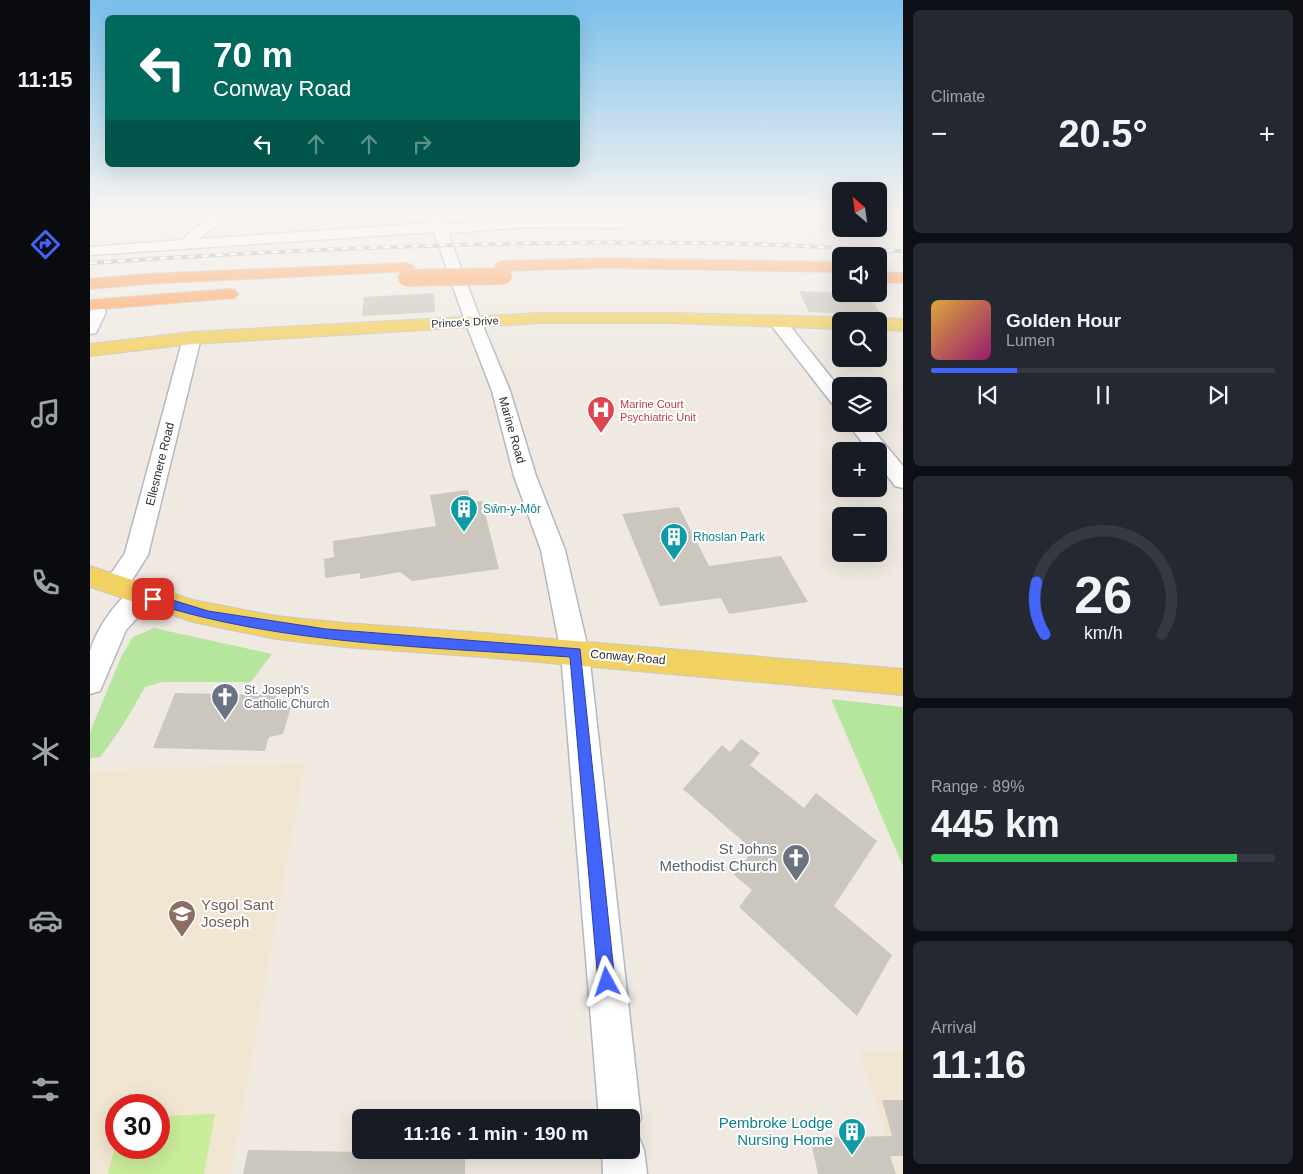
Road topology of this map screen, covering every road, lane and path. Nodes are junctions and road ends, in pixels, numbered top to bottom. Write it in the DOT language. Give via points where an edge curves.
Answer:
graph roads {
  1 [pos="454,267"];
  2 [pos="557,267"];
  3 [pos="887,268"];
  4 [pos="903,268"];
  5 [pos="504,271"];
  6 [pos="406,273"];
  7 [pos="832,276"];
  8 [pos="887,277"];
  9 [pos="903,278"];
  10 [pos="352,280"];
  11 [pos="90,284"];
  12 [pos="264,291"];
  13 [pos="245,292"];
  14 [pos="90,294"];
  15 [pos="94,309"];
  16 [pos="473,321"];
  17 [pos="776,321"];
  18 [pos="832,323"];
  19 [pos="887,324"];
  20 [pos="903,325"];
  21 [pos="90,329"];
  22 [pos="192,338"];
  23 [pos="90,350"];
  24 [pos="832,391"];
  25 [pos="864,432"];
  26 [pos="903,480"];
  27 [pos="103,580"];
  28 [pos="143,595"];
  29 [pos="575,653"];
  30 [pos="90,682"];
  31 [pos="903,682"];
  32 [pos="619,1109"];
  33 [pos="624,1159"];
  34 [pos="625,1174"];
  1 -- 16 [label="street, Marine Road"];
  2 -- 5 [label="highway"];
  3 -- 4 [label="highway"];
  5 -- 6 [label="highway, bridge"];
  5 -- 7 [label="highway"];
  6 -- 10 [label="highway"];
  6 -- 11 [label="highway" via="144,279"];
  8 -- 9 [label="highway"];
  10 -- 12 [label="highway"];
  10 -- 14 [label="highway"];
  13 -- 15 [label="highway"];
  15 -- 21 [label="street"];
  16 -- 17 [label="main road, Prince's Drive" via="601,317"];
  16 -- 22 [label="main road, Prince's Drive"];
  16 -- 29 [label="street, Marine Road" via="501,391 525,476 552,550"];
  17 -- 18 [label="main road, Prince's Drive"];
  17 -- 24 [label="street"];
  19 -- 20 [label="main road"];
  22 -- 23 [label="main road, Prince's Drive"];
  22 -- 27 [label="street, Ellesmere Road" via="136,556"];
  25 -- 26 [label="street"];
  27 -- 28 [label="main road, Conway Road"];
  28 -- 29 [label="main road, Conway Road" via="208,615 266,626 341,636"];
  28 -- 30 [label="street" via="116,624"];
  29 -- 31 [label="main road, Conway Road"];
  29 -- 32 [label="street, Marine Road"];
  33 -- 34 [label="street"];
}
